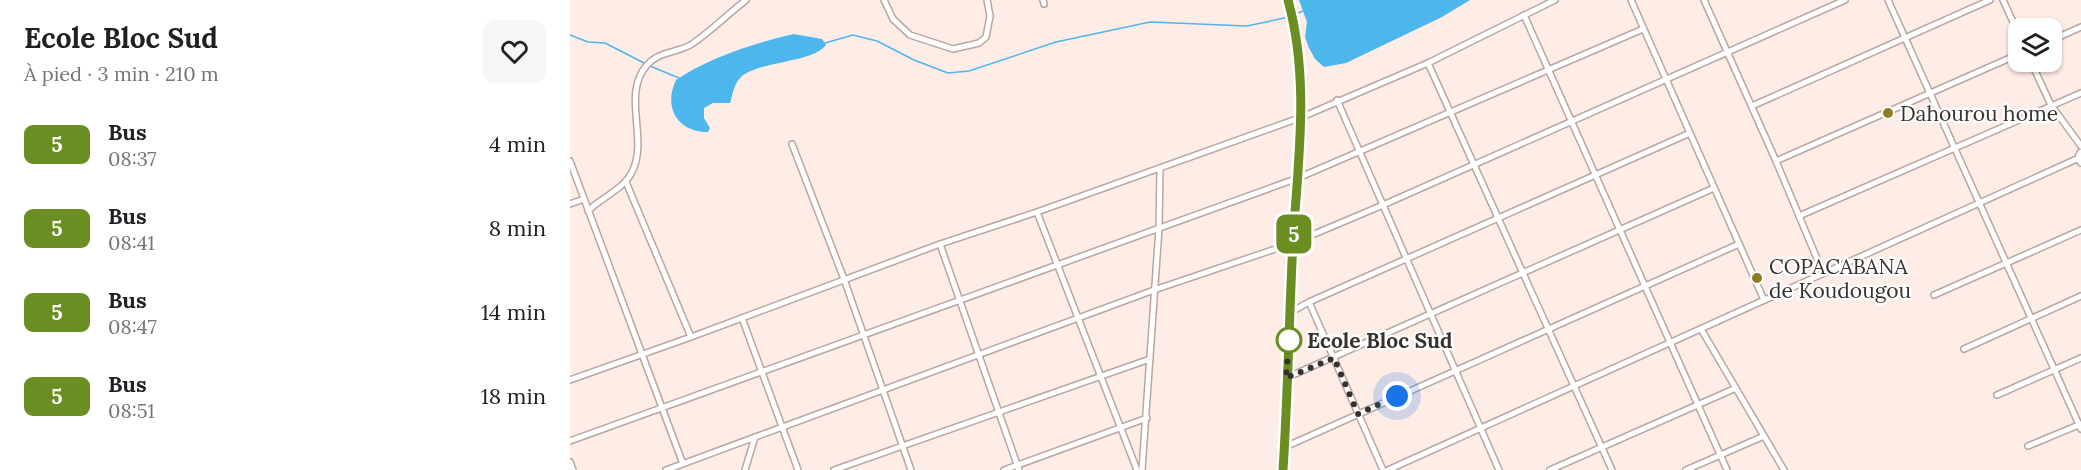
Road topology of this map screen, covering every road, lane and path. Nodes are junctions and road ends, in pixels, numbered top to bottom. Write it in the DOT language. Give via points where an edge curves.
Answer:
graph roads {
  1 [pos="746,0"];
  2 [pos="884,0"];
  3 [pos="987,0"];
  4 [pos="1555,0"];
  5 [pos="1631,0"];
  6 [pos="1704,0"];
  7 [pos="1845,0"];
  8 [pos="1888,0"];
  9 [pos="1990,0"];
  10 [pos="2003,0"];
  11 [pos="1289,2"];
  12 [pos="1524,15"];
  13 [pos="2011,18"];
  14 [pos="2081,27"];
  15 [pos="1643,29"];
  16 [pos="2062,36"];
  17 [pos="1905,38"];
  18 [pos="1728,52"];
  19 [pos="2008,59"];
  20 [pos="1428,63"];
  21 [pos="1548,69"];
  22 [pos="2036,72"];
  23 [pos="1666,81"];
  24 [pos="1930,93"];
  25 [pos="2081,93"];
  26 [pos="1337,100"];
  27 [pos="2051,105"];
  28 [pos="1752,106"];
  29 [pos="1450,112"];
  30 [pos="1302,117"];
  31 [pos="1572,122"];
  32 [pos="1690,133"];
  33 [pos="792,144"];
  34 [pos="2081,146"];
  35 [pos="1954,148"];
  36 [pos="1360,151"];
  37 [pos="2080,158"];
  38 [pos="1776,160"];
  39 [pos="570,161"];
  40 [pos="1474,165"];
  41 [pos="1160,168"];
  42 [pos="1596,176"];
  43 [pos="1298,178"];
  44 [pos="626,182"];
  45 [pos="1714,188"];
  46 [pos="584,199"];
  47 [pos="1978,203"];
  48 [pos="570,204"];
  49 [pos="1383,205"];
  50 [pos="588,211"];
  51 [pos="1036,212"];
  52 [pos="1799,216"];
  53 [pos="1498,218"];
  54 [pos="1159,228"];
  55 [pos="2081,230"];
  56 [pos="1620,231"];
  57 [pos="1293,243"];
  58 [pos="940,244"];
  59 [pos="1739,244"];
  60 [pos="1407,259"];
  61 [pos="2006,263"];
  62 [pos="1057,265"];
  63 [pos="1823,273"];
  64 [pos="1524,274"];
  65 [pos="844,279"];
  66 [pos="1645,286"];
  67 [pos="1154,290"];
  68 [pos="1934,295"];
  69 [pos="2081,296"];
  70 [pos="960,300"];
  71 [pos="1764,300"];
  72 [pos="1309,302"];
  73 [pos="1291,312"];
  74 [pos="1431,315"];
  75 [pos="742,318"];
  76 [pos="1078,318"];
  77 [pos="2031,318"];
  78 [pos="1549,329"];
  79 [pos="1701,329"];
  80 [pos="863,335"];
  81 [pos="691,337"];
  82 [pos="1670,343"];
  83 [pos="1964,349"];
  84 [pos="642,354"];
  85 [pos="979,355"];
  86 [pos="1334,358"];
  87 [pos="2081,358"];
  88 [pos="1150,359"];
  89 [pos="1456,370"];
  90 [pos="2054,370"];
  91 [pos="761,372"];
  92 [pos="1100,376"];
  93 [pos="1286,378"];
  94 [pos="570,380"];
  95 [pos="1574,386"];
  96 [pos="1736,388"];
  97 [pos="883,390"];
  98 [pos="1996,395"];
  99 [pos="1698,404"];
  100 [pos="662,408"];
  101 [pos="999,412"];
  102 [pos="1358,414"];
  103 [pos="1147,418"];
  104 [pos="2080,426"];
  105 [pos="782,427"];
  106 [pos="1120,427"];
  107 [pos="1481,428"];
  108 [pos="1764,436"];
  109 [pos="755,437"];
  110 [pos="570,441"];
  111 [pos="902,446"];
  112 [pos="2028,446"];
  113 [pos="1285,447"];
  114 [pos="1602,447"];
  115 [pos="1720,455"];
  116 [pos="570,462"];
  117 [pos="683,464"];
  118 [pos="1018,468"];
  119 [pos="573,470"];
  120 [pos="666,470"];
  121 [pos="745,470"];
  122 [pos="798,470"];
  123 [pos="834,470"];
  124 [pos="911,470"];
  125 [pos="1004,470"];
  126 [pos="1137,470"];
  127 [pos="1142,470"];
  128 [pos="1283,470"];
  129 [pos="1383,470"];
  130 [pos="1388,470"];
  131 [pos="1500,470"];
  132 [pos="1550,470"];
  133 [pos="1612,470"];
  134 [pos="1686,470"];
  135 [pos="1727,470"];
  136 [pos="1784,470"];
  1 -- 44 [label="street" via="691,45 664,53 644,69 636,87 638,144 634,169"];
  2 -- 3 [label="street" via="893,19 910,35 953,49 979,43 986,37 990,16"];
  4 -- 12 [label="street"];
  5 -- 15 [label="street"];
  6 -- 18 [label="street"];
  7 -- 18 [label="street"];
  8 -- 17 [label="street"];
  9 -- 17 [label="street"];
  10 -- 13 [label="street"];
  11 -- 30 [label="main road" via="1300,63"];
  12 -- 20 [label="street"];
  12 -- 21 [label="street"];
  14 -- 16 [label="street"];
  15 -- 21 [label="street"];
  15 -- 23 [label="street"];
  17 -- 24 [label="street"];
  17 -- 28 [label="street"];
  18 -- 23 [label="street"];
  18 -- 28 [label="street"];
  19 -- 24 [label="street"];
  20 -- 26 [label="street"];
  20 -- 29 [label="street"];
  21 -- 29 [label="street"];
  21 -- 31 [label="street"];
  22 -- 27 [label="street"];
  23 -- 31 [label="street"];
  23 -- 32 [label="street"];
  24 -- 35 [label="street"];
  24 -- 38 [label="street"];
  25 -- 27 [label="street"];
  26 -- 30 [label="street"];
  26 -- 36 [label="street"];
  27 -- 34 [label="street"];
  27 -- 35 [label="street"];
  28 -- 38 [label="street"];
  29 -- 36 [label="street"];
  29 -- 40 [label="street"];
  30 -- 41 [label="street"];
  30 -- 43 [label="main road"];
  31 -- 40 [label="street"];
  31 -- 42 [label="street"];
  32 -- 42 [label="street"];
  32 -- 45 [label="street"];
  33 -- 65 [label="street"];
  35 -- 47 [label="street"];
  35 -- 52 [label="street"];
  36 -- 43 [label="street"];
  36 -- 49 [label="street"];
  37 -- 47 [label="street"];
  38 -- 52 [label="street"];
  39 -- 46 [label="street"];
  40 -- 49 [label="street"];
  40 -- 53 [label="street"];
  41 -- 51 [label="street"];
  41 -- 54 [label="street"];
  42 -- 53 [label="street"];
  42 -- 56 [label="street"];
  43 -- 54 [label="street"];
  43 -- 57 [label="main road"];
  44 -- 50 [label="street"];
  44 -- 81 [label="street"];
  45 -- 56 [label="street"];
  45 -- 59 [label="street"];
  46 -- 48 [label="street"];
  46 -- 50 [label="street"];
  47 -- 61 [label="street"];
  47 -- 63 [label="street"];
  49 -- 57 [label="street"];
  49 -- 60 [label="street"];
  50 -- 84 [label="street"];
  51 -- 58 [label="street"];
  51 -- 62 [label="street"];
  52 -- 63 [label="street"];
  53 -- 60 [label="street"];
  53 -- 64 [label="street"];
  54 -- 62 [label="street"];
  54 -- 67 [label="street"];
  55 -- 61 [label="street"];
  56 -- 64 [label="street"];
  56 -- 66 [label="street"];
  57 -- 67 [label="street"];
  57 -- 73 [label="main road"];
  58 -- 65 [label="street"];
  58 -- 70 [label="street"];
  59 -- 66 [label="street"];
  59 -- 71 [label="street"];
  60 -- 72 [label="street"];
  60 -- 74 [label="street"];
  61 -- 68 [label="street"];
  61 -- 77 [label="street"];
  62 -- 70 [label="street"];
  62 -- 76 [label="street"];
  63 -- 71 [label="street"];
  64 -- 74 [label="street"];
  64 -- 78 [label="street"];
  65 -- 75 [label="street"];
  65 -- 80 [label="street"];
  66 -- 78 [label="street"];
  66 -- 82 [label="street"];
  67 -- 76 [label="street"];
  67 -- 88 [label="street"];
  69 -- 77 [label="street"];
  70 -- 80 [label="street"];
  70 -- 85 [label="street"];
  71 -- 79 [label="street"];
  72 -- 73 [label="street"];
  72 -- 86 [label="street"];
  73 -- 93 [label="main road"];
  74 -- 86 [label="street"];
  74 -- 89 [label="street"];
  75 -- 81 [label="street"];
  75 -- 91 [label="street"];
  76 -- 85 [label="street"];
  76 -- 92 [label="street"];
  77 -- 83 [label="street"];
  77 -- 90 [label="street"];
  78 -- 89 [label="street"];
  78 -- 95 [label="street"];
  79 -- 82 [label="street"];
  79 -- 96 [label="street"];
  80 -- 91 [label="street"];
  80 -- 97 [label="street"];
  81 -- 84 [label="street"];
  82 -- 95 [label="street"];
  82 -- 99 [label="street"];
  84 -- 94 [label="street"];
  84 -- 100 [label="street"];
  85 -- 97 [label="street"];
  85 -- 101 [label="street"];
  86 -- 93 [label="street"];
  86 -- 102 [label="street"];
  87 -- 90 [label="street"];
  88 -- 92 [label="street"];
  88 -- 103 [label="street"];
  89 -- 102 [label="street"];
  89 -- 107 [label="street"];
  90 -- 98 [label="street"];
  90 -- 104 [label="street"];
  91 -- 100 [label="street"];
  91 -- 105 [label="street"];
  92 -- 101 [label="street"];
  92 -- 106 [label="street"];
  93 -- 113 [label="main road"];
  95 -- 107 [label="street"];
  95 -- 114 [label="street"];
  96 -- 99 [label="street"];
  96 -- 108 [label="street"];
  97 -- 105 [label="street"];
  97 -- 111 [label="street"];
  99 -- 114 [label="street"];
  99 -- 115 [label="street"];
  100 -- 110 [label="street"];
  100 -- 117 [label="street"];
  101 -- 111 [label="street"];
  101 -- 118 [label="street"];
  102 -- 113 [label="street"];
  102 -- 129 [label="street"];
  103 -- 106 [label="street"];
  103 -- 127 [label="street"];
  104 -- 112 [label="street"];
  105 -- 109 [label="street"];
  105 -- 122 [label="street"];
  106 -- 118 [label="street"];
  106 -- 126 [label="street"];
  107 -- 130 [label="street"];
  107 -- 131 [label="street"];
  108 -- 115 [label="street"];
  108 -- 136 [label="street"];
  109 -- 117 [label="street"];
  109 -- 121 [label="street"];
  111 -- 123 [label="street"];
  111 -- 124 [label="street"];
  113 -- 128 [label="main road"];
  114 -- 132 [label="street"];
  114 -- 133 [label="street"];
  115 -- 134 [label="street"];
  115 -- 135 [label="street"];
  116 -- 119 [label="street"];
  117 -- 120 [label="street"];
  118 -- 125 [label="street"];
}
